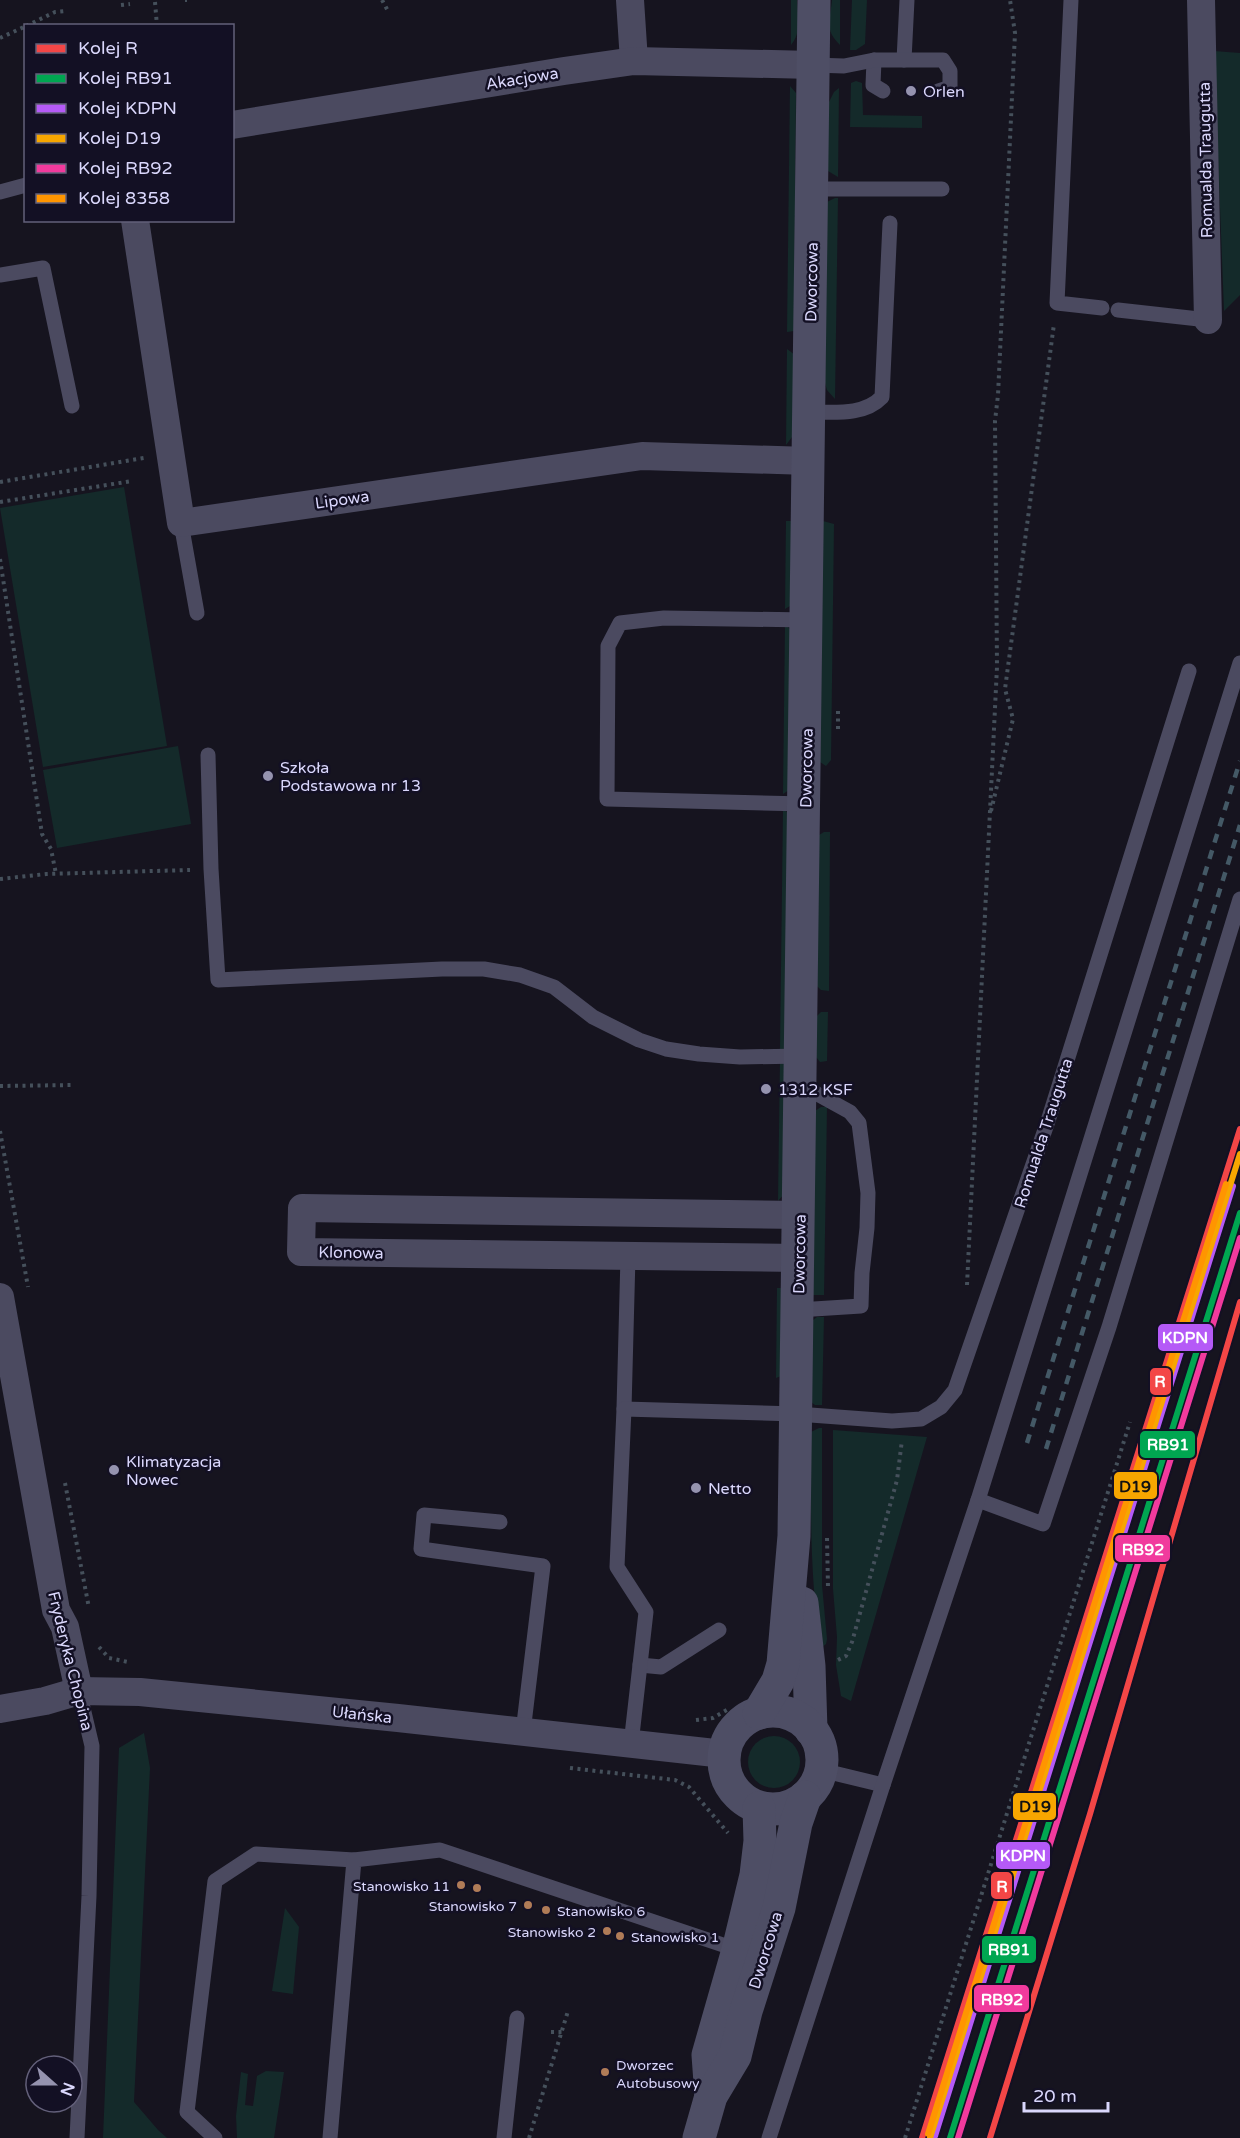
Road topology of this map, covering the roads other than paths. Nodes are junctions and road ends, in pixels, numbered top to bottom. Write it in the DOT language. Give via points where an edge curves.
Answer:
graph roads {
  1 [pos="630,0"];
  2 [pos="814,0"];
  3 [pos="907,0"];
  4 [pos="1071,0"];
  5 [pos="1201,0"];
  6 [pos="874,60"];
  7 [pos="904,60"];
  8 [pos="634,61"];
  9 [pos="813,65"];
  10 [pos="883,91"];
  11 [pos="938,91"];
  12 [pos="234,124"];
  13 [pos="24,186"];
  14 [pos="812,189"];
  15 [pos="942,189"];
  16 [pos="0,192"];
  17 [pos="135,222"];
  18 [pos="890,223"];
  19 [pos="0,274"];
  20 [pos="1102,308"];
  21 [pos="1118,310"];
  22 [pos="1208,320"];
  23 [pos="72,406"];
  24 [pos="809,412"];
  25 [pos="809,461"];
  26 [pos="181,523"];
  27 [pos="197,613"];
  28 [pos="807,620"];
  29 [pos="1240,663"];
  30 [pos="1189,671"];
  31 [pos="208,754"];
  32 [pos="805,804"];
  33 [pos="1240,899"];
  34 [pos="802,1071"];
  35 [pos="800,1215"];
  36 [pos="628,1256"];
  37 [pos="799,1258"];
  38 [pos="0,1297"];
  39 [pos="798,1310"];
  40 [pos="624,1409"];
  41 [pos="797,1414"];
  42 [pos="978,1500"];
  43 [pos="500,1522"];
  44 [pos="794,1536"];
  45 [pos="719,1630"];
  46 [pos="640,1665"];
  47 [pos="80,1692"];
  48 [pos="0,1709"];
  49 [pos="759,1713"];
  50 [pos="811,1730"];
  51 [pos="523,1732"];
  52 [pos="631,1744"];
  53 [pos="724,1754"];
  54 [pos="813,1784"];
  55 [pos="882,1785"];
  56 [pos="759,1808"];
  57 [pos="354,1860"];
  58 [pos="738,1950"];
  59 [pos="517,2019"];
  60 [pos="711,2096"];
  61 [pos="77,2138"];
  62 [pos="215,2138"];
  63 [pos="330,2138"];
  64 [pos="504,2138"];
  65 [pos="699,2138"];
  66 [pos="769,2138"];
  1 -- 8 [label="street"];
  2 -- 9 [label="street, Dworcowa"];
  3 -- 7 [label="lane"];
  4 -- 20 [label="lane" via="1057,303"];
  5 -- 22 [label="street, Romualda Traugutta"];
  6 -- 7 [label="lane"];
  6 -- 9 [label="lane" via="844,66"];
  6 -- 10 [label="lane" via="873,85"];
  7 -- 11 [label="lane" via="943,60 950,71 950,87"];
  8 -- 9 [label="street, Akacjowa"];
  8 -- 12 [label="street, Akacjowa"];
  9 -- 14 [label="street, Dworcowa"];
  13 -- 16 [label="lane"];
  14 -- 15 [label="lane"];
  14 -- 24 [label="street, Dworcowa"];
  17 -- 26 [label="street"];
  18 -- 24 [label="lane" via="882,397 863,410"];
  19 -- 23 [label="lane" via="43,268"];
  21 -- 22 [label="lane"];
  24 -- 25 [label="street, Dworcowa"];
  25 -- 26 [label="street, Lipowa" via="642,456"];
  25 -- 28 [label="street, Dworcowa"];
  26 -- 27 [label="lane"];
  28 -- 32 [label="street, Dworcowa"];
  28 -- 32 [label="lane" via="664,618 620,623 608,646 607,800"];
  29 -- 42 [label="lane"];
  30 -- 41 [label="lane, Romualda Traugutta" via="1048,1121 955,1390 942,1407 921,1419 892,1421"];
  31 -- 34 [label="lane" via="218,980 484,969 520,975 554,987 593,1017 666,1049 740,1057"];
  32 -- 34 [label="street, Dworcowa"];
  33 -- 42 [label="lane" via="1109,1327 1043,1524"];
  34 -- 35 [label="street, Dworcowa"];
  34 -- 39 [label="lane" via="859,1124 868,1193 861,1306"];
  35 -- 36 [label="street, Klonowa" via="302,1208 301,1252"];
  35 -- 37 [label="street, Dworcowa"];
  36 -- 37 [label="street, Klonowa"];
  36 -- 40 [label="lane"];
  37 -- 39 [label="street, Dworcowa"];
  38 -- 47 [label="street, Fryderyka Chopina" via="56,1610 65,1627"];
  39 -- 41 [label="street, Dworcowa"];
  40 -- 41 [label="lane, Romualda Traugutta"];
  40 -- 46 [label="lane" via="618,1567 646,1612"];
  41 -- 44 [label="street, Dworcowa"];
  42 -- 55 [label="lane"];
  43 -- 51 [label="lane" via="424,1515 421,1550 543,1566"];
  44 -- 49 [label="street, Dworcowa" via="783,1664"];
  44 -- 50 [label="street, Dworcowa" via="809,1666"];
  45 -- 46 [label="lane" via="661,1667"];
  46 -- 52 [label="lane"];
  47 -- 48 [label="street, Ułańska"];
  47 -- 51 [label="street, Ułańska" via="140,1692 235,1700"];
  47 -- 61 [label="lane, Fryderyka Chopina" via="92,1746 89,1908"];
  49 -- 50 [label="street" via="788,1714"];
  49 -- 53 [label="street" via="732,1733"];
  50 -- 54 [label="street" via="820,1749"];
  51 -- 52 [label="street, Ułańska"];
  52 -- 53 [label="street, Ułańska"];
  53 -- 56 [label="street" via="732,1787"];
  54 -- 55 [label="lane"];
  54 -- 56 [label="street" via="791,1806"];
  54 -- 60 [label="street, Dworcowa" via="796,1823 778,1908 735,2056"];
  55 -- 66 [label="lane"];
  56 -- 58 [label="street, Dworcowa" via="756,1875"];
  57 -- 58 [label="lane" via="440,1850"];
  57 -- 62 [label="lane" via="256,1854 215,1881 187,2112"];
  57 -- 63 [label="lane"];
  58 -- 60 [label="street, Dworcowa" via="708,2055"];
  59 -- 64 [label="lane"];
  60 -- 65 [label="street, Dworcowa"];
}
